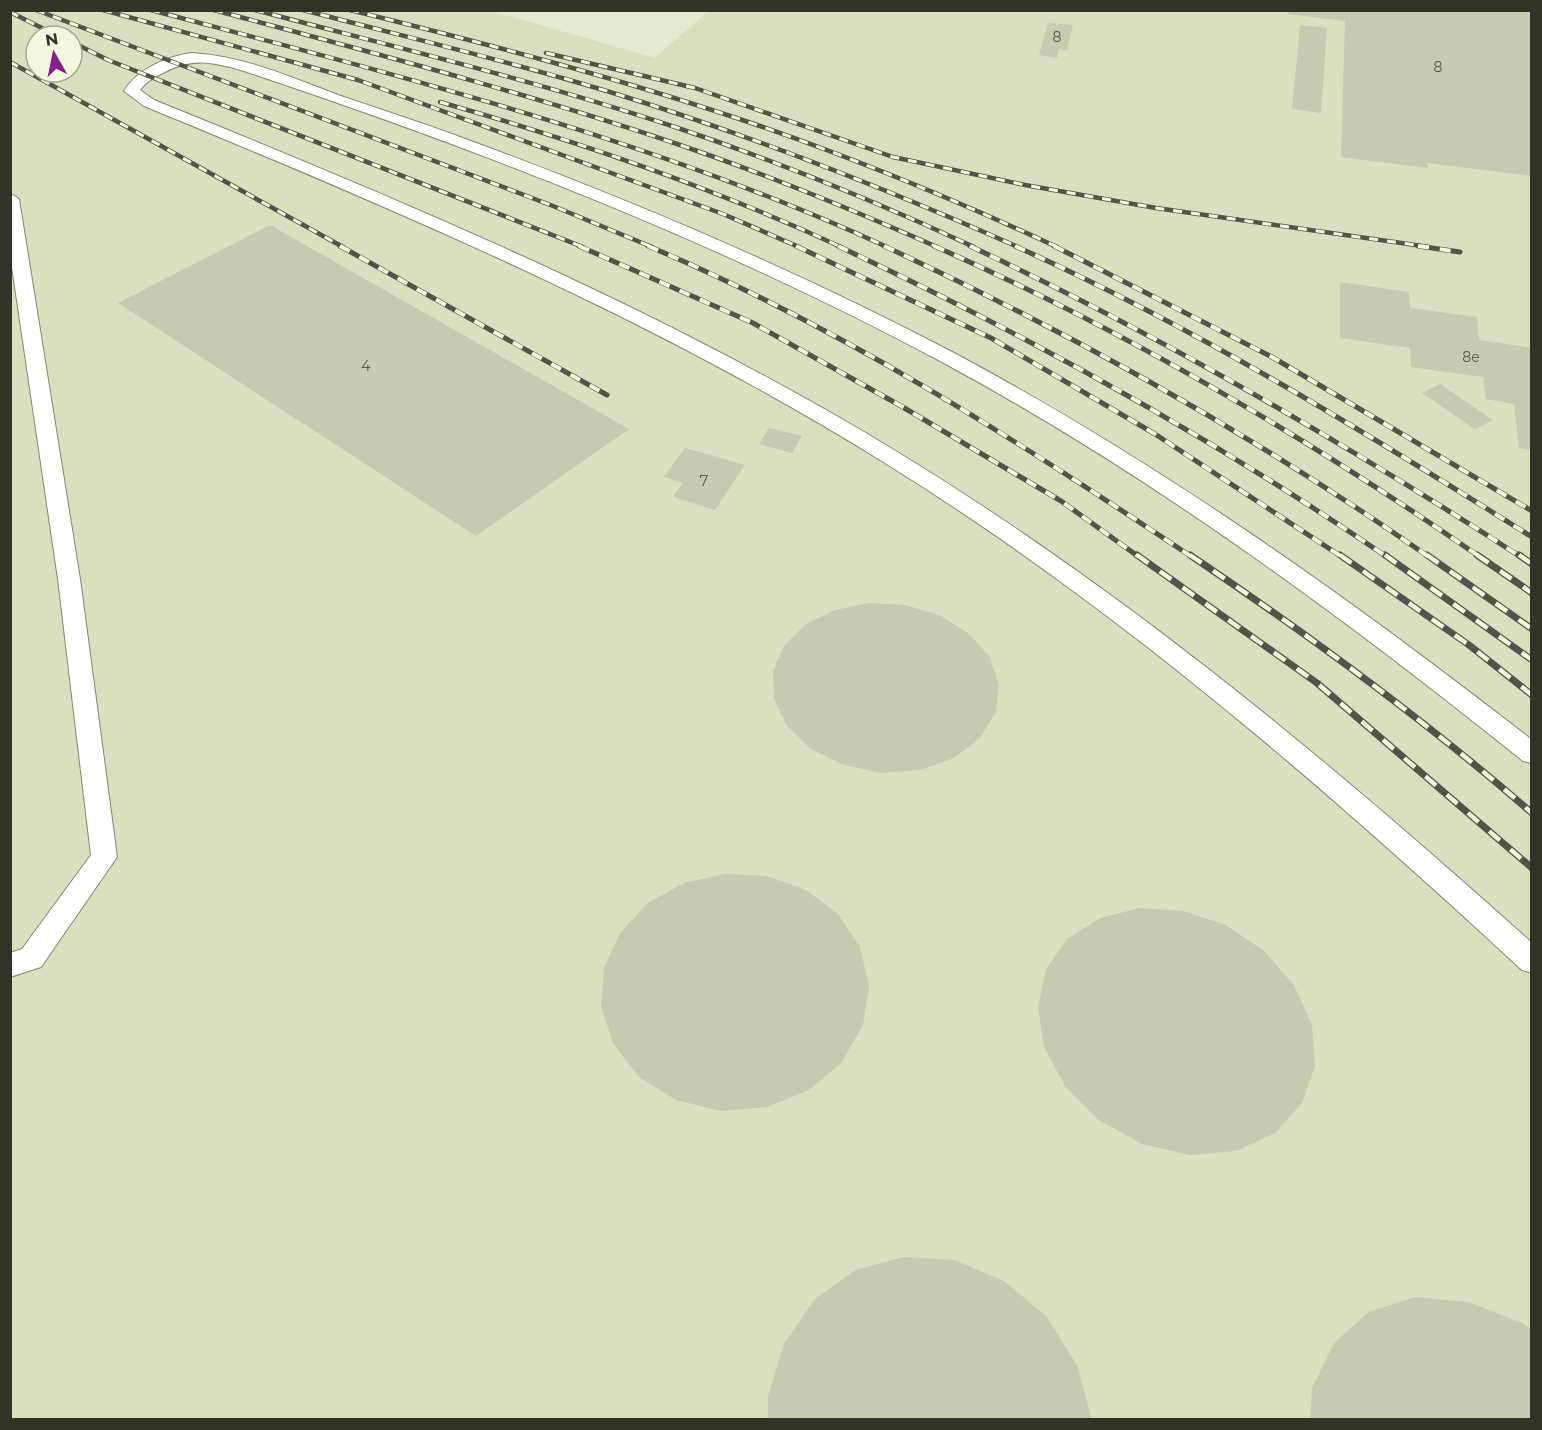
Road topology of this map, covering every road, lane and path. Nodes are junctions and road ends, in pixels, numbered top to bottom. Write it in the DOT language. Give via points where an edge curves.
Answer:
graph roads {
  1 [pos="11,199"];
  2 [pos="1532,754"];
  3 [pos="1532,961"];
  4 [pos="10,965"];
  1 -- 4 [label="lane" via="69,579 104,857 31,958"];
  2 -- 3 [label="lane" via="1256,549 1030,404 860,312 666,222 432,132 232,64 189,57 136,82 132,91 149,103 533,269 715,357 987,518 1081,584 1259,722 1400,840"];
}
